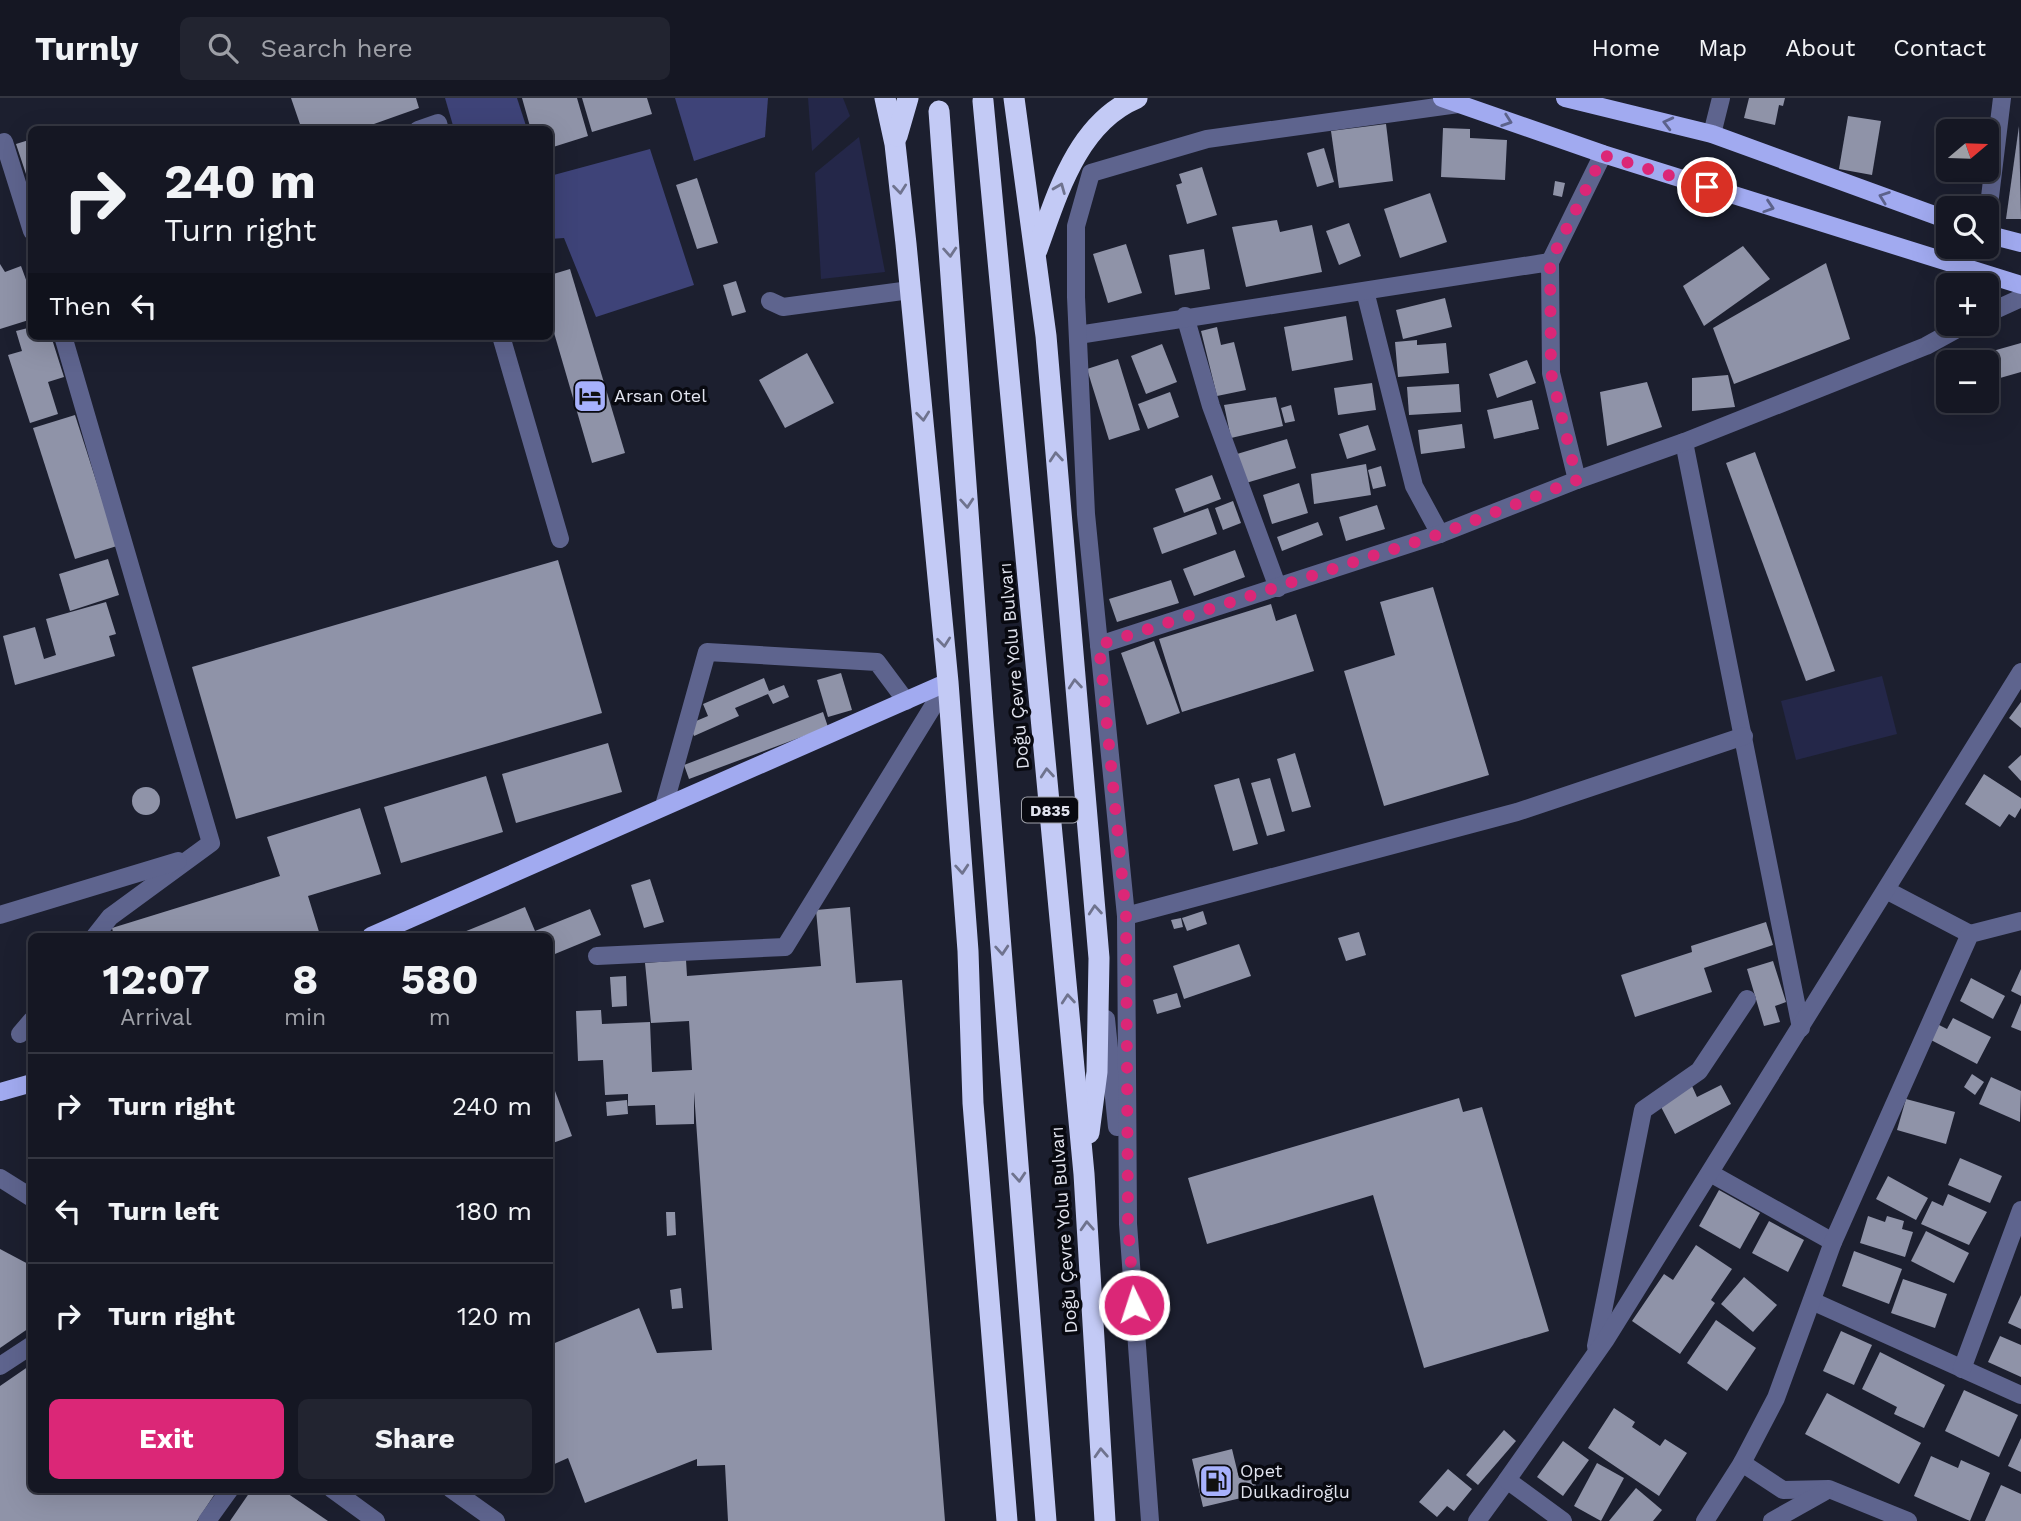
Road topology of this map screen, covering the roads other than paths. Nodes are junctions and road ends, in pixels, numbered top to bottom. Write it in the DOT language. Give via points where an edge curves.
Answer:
graph roads {
  1 [pos="885,98"];
  2 [pos="908,98"];
  3 [pos="1014,98"];
  4 [pos="1136,98"];
  5 [pos="1565,98"];
  6 [pos="1721,98"];
  7 [pos="2002,98"];
  8 [pos="983,101"];
  9 [pos="1450,101"];
  10 [pos="939,111"];
  11 [pos="1712,134"];
  12 [pos="4,142"];
  13 [pos="895,144"];
  14 [pos="1603,155"];
  15 [pos="1990,196"];
  16 [pos="1936,216"];
  17 [pos="28,218"];
  18 [pos="1999,236"];
  19 [pos="2021,243"];
  20 [pos="1037,252"];
  21 [pos="1550,262"];
  22 [pos="2021,285"];
  23 [pos="910,290"];
  24 [pos="1365,291"];
  25 [pos="2021,298"];
  26 [pos="770,301"];
  27 [pos="1999,308"];
  28 [pos="1185,316"];
  29 [pos="1078,335"];
  30 [pos="1944,336"];
  31 [pos="63,340"];
  32 [pos="502,340"];
  33 [pos="1684,442"];
  34 [pos="1577,480"];
  35 [pos="1440,534"];
  36 [pos="560,539"];
  37 [pos="1278,588"];
  38 [pos="1099,645"];
  39 [pos="2021,672"];
  40 [pos="948,682"];
  41 [pos="906,701"];
  42 [pos="1744,736"];
  43 [pos="664,806"];
  44 [pos="191,857"];
  45 [pos="1886,890"];
  46 [pos="0,915"];
  47 [pos="1126,916"];
  48 [pos="2021,921"];
  49 [pos="97,933"];
  50 [pos="378,933"];
  51 [pos="1970,934"];
  52 [pos="597,956"];
  53 [pos="1099,958"];
  54 [pos="1747,999"];
  55 [pos="28,1025"];
  56 [pos="1801,1028"];
  57 [pos="20,1034"];
  58 [pos="28,1084"];
  59 [pos="0,1092"];
  60 [pos="1710,1173"];
  61 [pos="1084,1174"];
  62 [pos="0,1178"];
  63 [pos="28,1196"];
  64 [pos="2021,1210"];
  65 [pos="1128,1224"];
  66 [pos="1833,1242"];
  67 [pos="1812,1301"];
  68 [pos="28,1348"];
  69 [pos="1594,1356"];
  70 [pos="0,1366"];
  71 [pos="1962,1369"];
  72 [pos="2021,1395"];
  73 [pos="1742,1463"];
  74 [pos="1507,1480"];
  75 [pos="1829,1489"];
  76 [pos="227,1493"];
  77 [pos="338,1493"];
  78 [pos="457,1493"];
  79 [pos="207,1521"];
  80 [pos="376,1521"];
  81 [pos="496,1521"];
  82 [pos="1007,1521"];
  83 [pos="1046,1521"];
  84 [pos="1105,1521"];
  85 [pos="1150,1521"];
  86 [pos="1476,1521"];
  87 [pos="1563,1521"];
  88 [pos="1705,1521"];
  89 [pos="1772,1521"];
  90 [pos="1908,1521"];
  1 -- 13 [label="highway"];
  2 -- 13 [label="highway"];
  3 -- 20 [label="highway"];
  20 -- 4 [label="highway, one-way" via="1062,182 1089,134"];
  11 -- 5 [label="main road, one-way"];
  6 -- 11 [label="street"];
  7 -- 15 [label="street"];
  61 -- 8 [label="highway, Doğu Çevre Yolu Bulvarı / D835, one-way"];
  9 -- 14 [label="main road, one-way"];
  9 -- 29 [label="street" via="1207,139 1091,173 1076,226"];
  10 -- 83 [label="highway, Doğu Çevre Yolu Bulvarı, one-way"];
  16 -- 11 [label="main road, one-way"];
  12 -- 17 [label="street"];
  13 -- 23 [label="highway, one-way"];
  14 -- 21 [label="street"];
  14 -- 22 [label="main road, one-way"];
  18 -- 19 [label="main road"];
  53 -- 20 [label="highway, one-way"];
  21 -- 24 [label="street"];
  21 -- 34 [label="street" via="1551,373"];
  23 -- 26 [label="street" via="783,307"];
  23 -- 40 [label="highway, one-way"];
  24 -- 28 [label="street"];
  24 -- 35 [label="street" via="1414,486"];
  25 -- 27 [label="street"];
  28 -- 29 [label="street"];
  28 -- 37 [label="street" via="1212,406"];
  29 -- 38 [label="street" via="1086,514"];
  30 -- 33 [label="street"];
  31 -- 44 [label="street" via="211,842"];
  32 -- 36 [label="street"];
  33 -- 34 [label="street"];
  33 -- 42 [label="street"];
  34 -- 35 [label="street"];
  35 -- 37 [label="street"];
  37 -- 38 [label="street"];
  38 -- 47 [label="street"];
  39 -- 45 [label="street"];
  40 -- 41 [label="main road"];
  40 -- 52 [label="street" via="785,947"];
  40 -- 82 [label="highway, one-way" via="968,951 973,1102"];
  41 -- 43 [label="main road"];
  41 -- 43 [label="street" via="877,662 707,652"];
  42 -- 47 [label="street" via="1517,812"];
  42 -- 56 [label="street"];
  43 -- 50 [label="main road"];
  44 -- 46 [label="street"];
  44 -- 49 [label="street" via="110,916"];
  45 -- 51 [label="street"];
  45 -- 56 [label="street"];
  47 -- 65 [label="street"];
  48 -- 51 [label="street"];
  51 -- 66 [label="street"];
  53 -- 61 [label="highway" via="1097,1072"];
  53 -- 65 [label="street"];
  54 -- 69 [label="street" via="1699,1072 1643,1110"];
  55 -- 57 [label="street"];
  56 -- 60 [label="street"];
  58 -- 59 [label="main road"];
  60 -- 66 [label="street"];
  60 -- 69 [label="street"];
  84 -- 61 [label="highway, Doğu Çevre Yolu Bulvarı / D835, one-way"];
  62 -- 63 [label="street"];
  64 -- 71 [label="street"];
  65 -- 85 [label="street"];
  66 -- 67 [label="street"];
  67 -- 71 [label="street"];
  67 -- 73 [label="street" via="1776,1398"];
  68 -- 70 [label="street"];
  69 -- 74 [label="street"];
  71 -- 72 [label="street"];
  73 -- 75 [label="street" via="1783,1490"];
  73 -- 88 [label="street"];
  74 -- 86 [label="street"];
  74 -- 87 [label="street"];
  75 -- 89 [label="street"];
  75 -- 90 [label="street"];
  76 -- 79 [label="street"];
  77 -- 80 [label="street"];
  78 -- 81 [label="street"];
}
